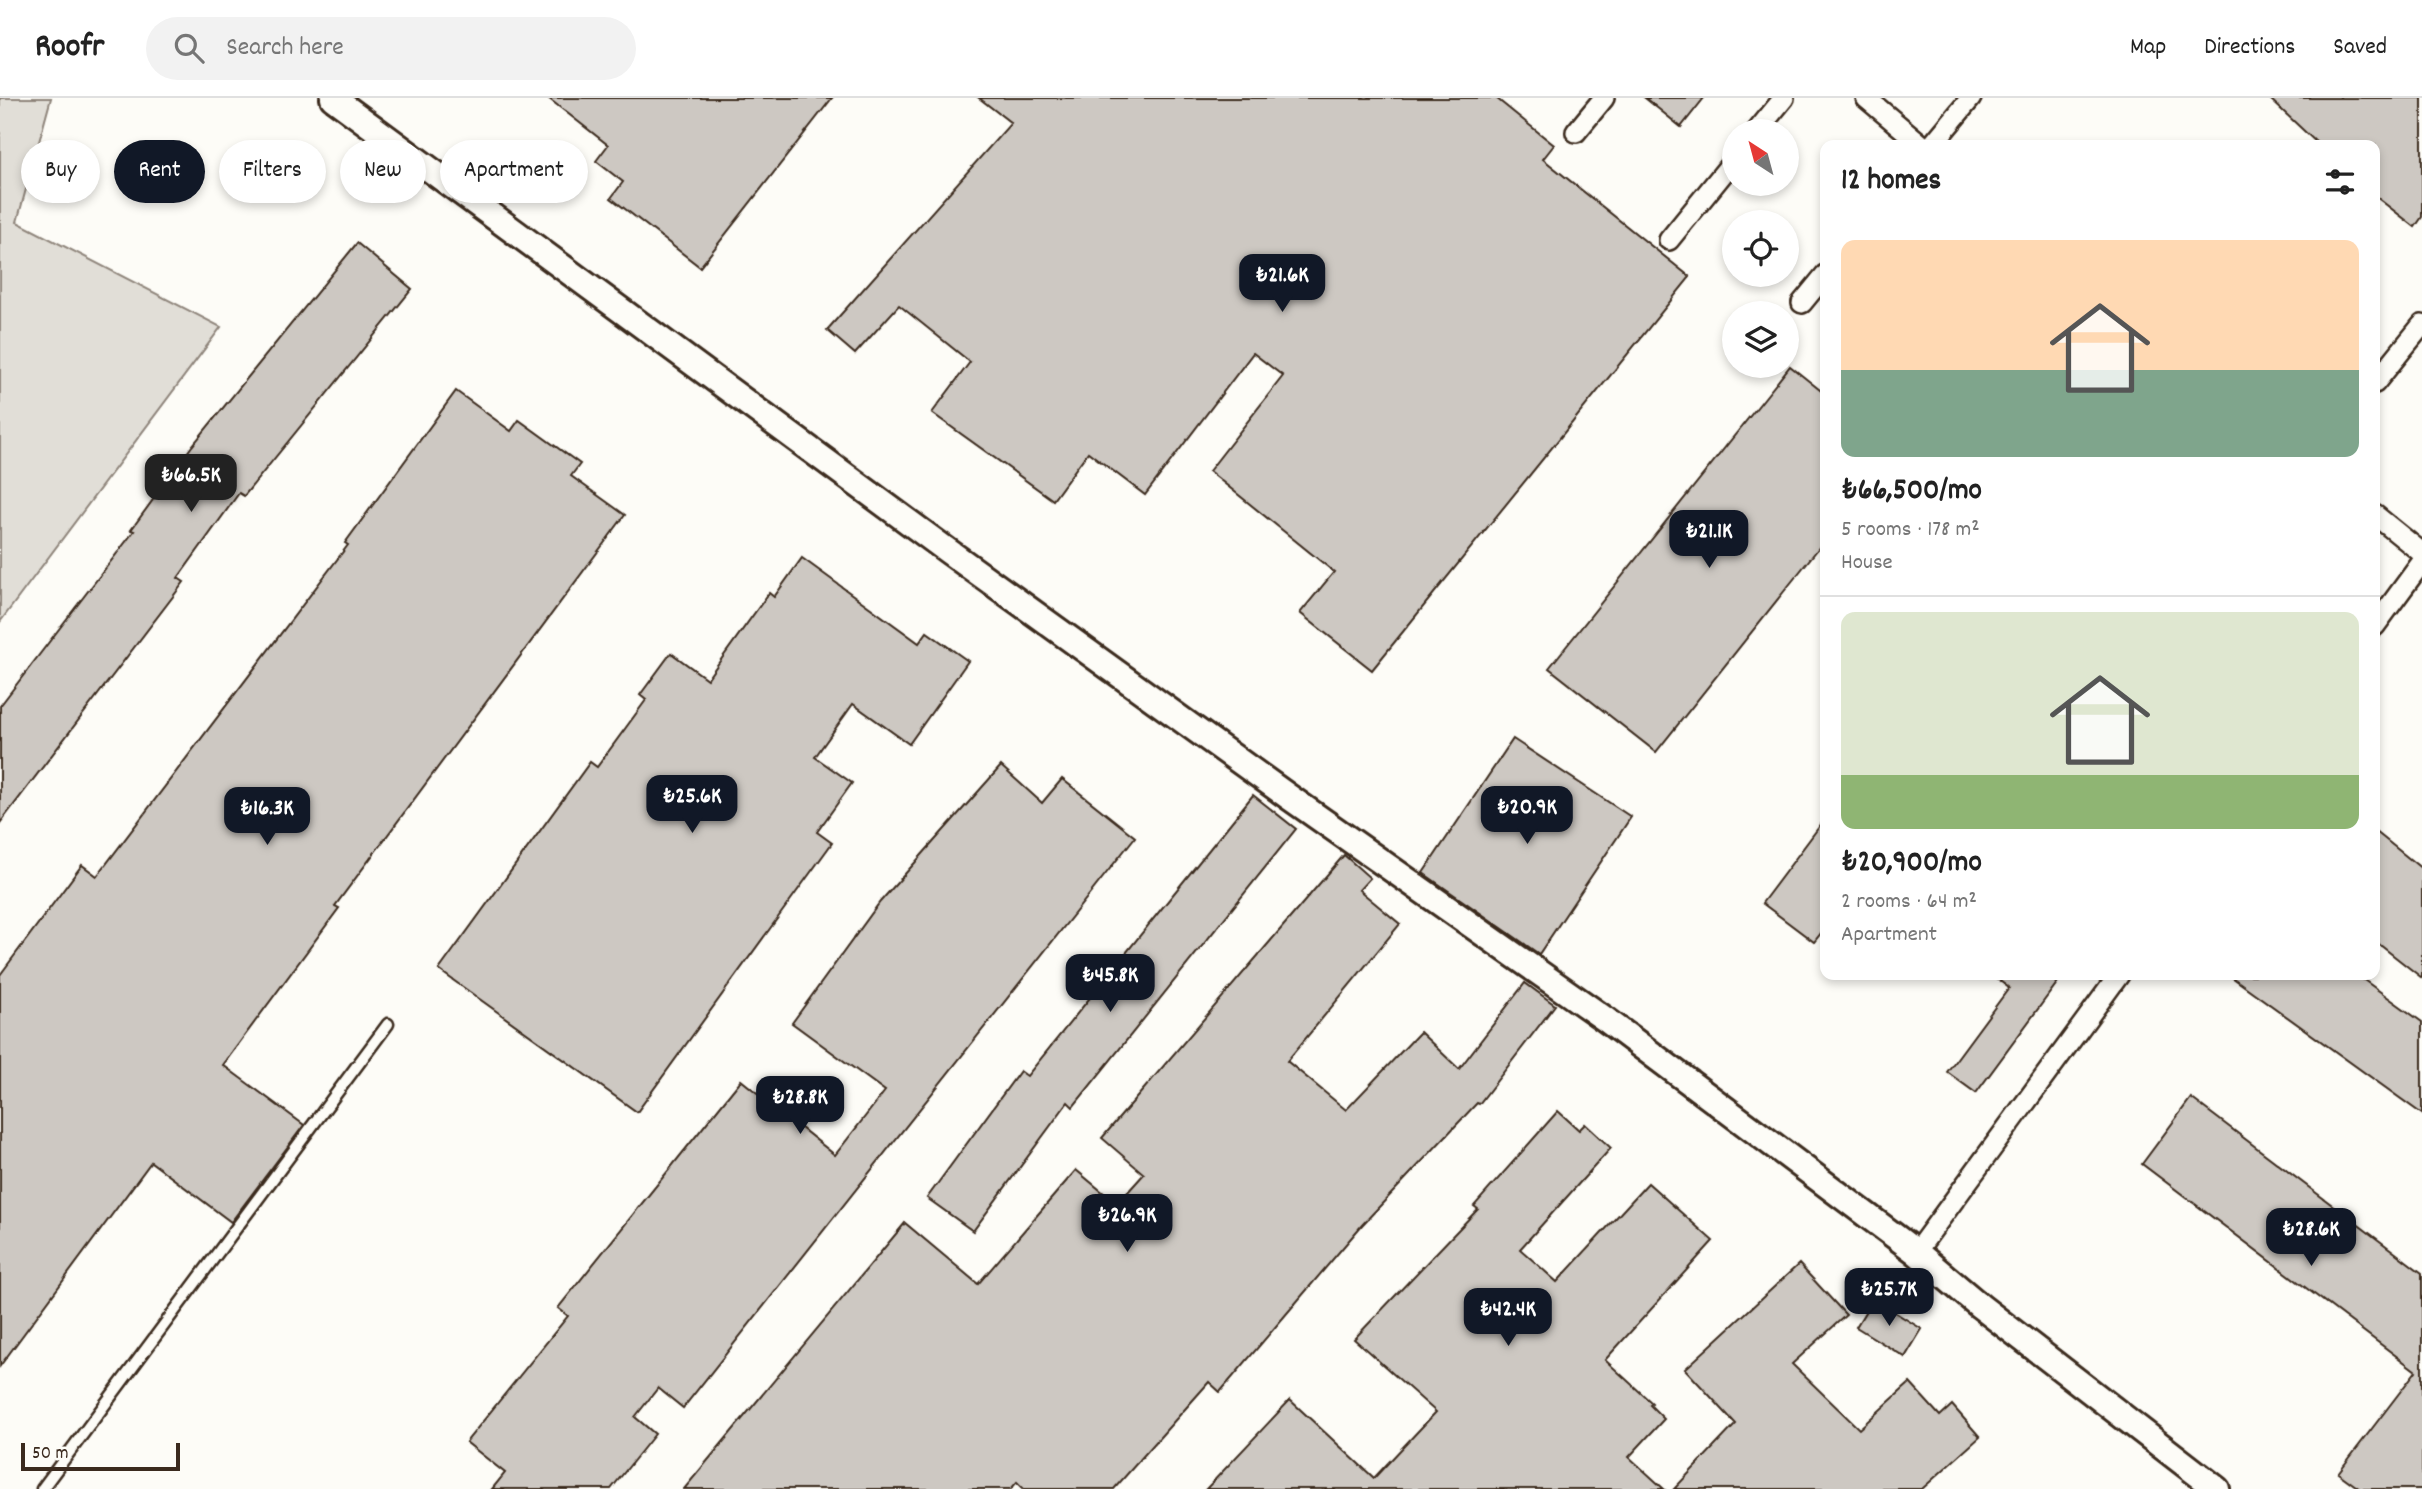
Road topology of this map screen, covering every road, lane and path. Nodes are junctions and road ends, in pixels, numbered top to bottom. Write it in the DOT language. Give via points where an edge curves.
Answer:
graph roads {
  1 [pos="333,98"];
  2 [pos="1604,98"];
  3 [pos="1784,98"];
  4 [pos="1866,98"];
  5 [pos="1971,98"];
  6 [pos="1767,119"];
  7 [pos="1576,132"];
  8 [pos="1916,140"];
  9 [pos="1936,140"];
  10 [pos="1722,175"];
  11 [pos="1669,240"];
  12 [pos="1820,281"];
  13 [pos="1802,303"];
  14 [pos="2422,325"];
  15 [pos="2380,377"];
  16 [pos="2380,519"];
  17 [pos="2422,553"];
  18 [pos="2422,562"];
  19 [pos="2380,619"];
  20 [pos="2115,980"];
  21 [pos="388,1024"];
  22 [pos="1916,1252"];
  23 [pos="42,1489"];
  24 [pos="2217,1489"];
  1 -- 22 [label="street" via="948,551 1605,1019"];
  2 -- 7 [label="street"];
  3 -- 6 [label="street"];
  4 -- 8 [label="street"];
  5 -- 9 [label="street"];
  10 -- 11 [label="street"];
  12 -- 13 [label="street"];
  14 -- 15 [label="street"];
  16 -- 17 [label="street"];
  18 -- 19 [label="street"];
  20 -- 22 [label="street"];
  21 -- 23 [label="lane"];
  22 -- 24 [label="street"];
}
